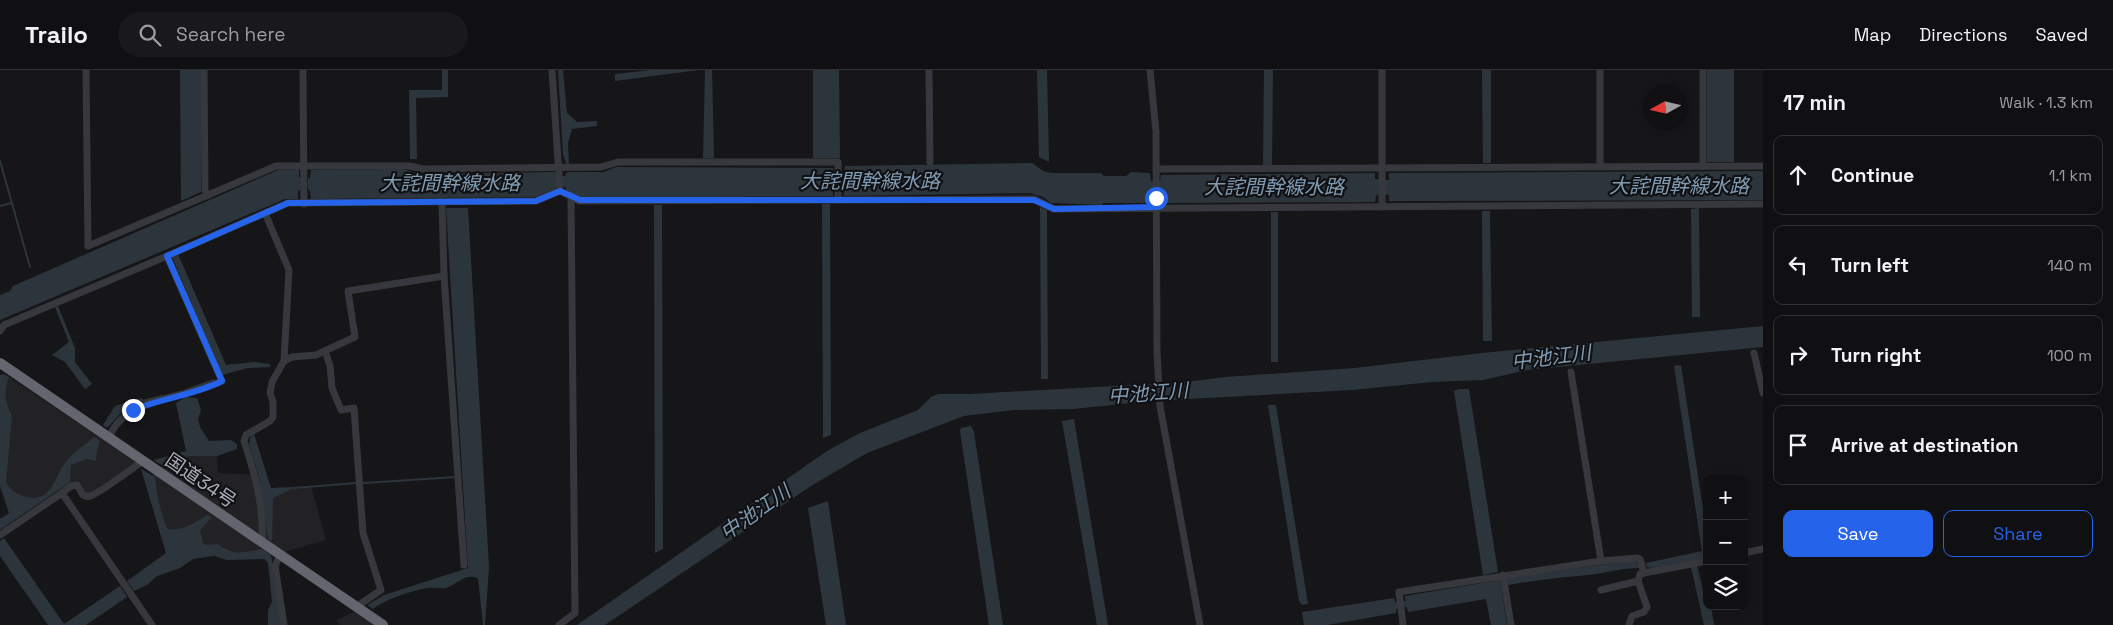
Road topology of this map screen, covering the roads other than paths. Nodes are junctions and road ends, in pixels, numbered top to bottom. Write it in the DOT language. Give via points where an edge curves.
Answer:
graph roads {
  1 [pos="86,70"];
  2 [pos="204,70"];
  3 [pos="303,70"];
  4 [pos="552,70"];
  5 [pos="929,70"];
  6 [pos="1150,70"];
  7 [pos="1382,70"];
  8 [pos="1600,70"];
  9 [pos="1703,70"];
  10 [pos="930,162"];
  11 [pos="304,165"];
  12 [pos="1600,166"];
  13 [pos="1704,166"];
  14 [pos="1763,166"];
  15 [pos="1382,168"];
  16 [pos="1156,170"];
  17 [pos="560,171"];
  18 [pos="560,191"];
  19 [pos="207,196"];
  20 [pos="571,196"];
  21 [pos="838,200"];
  22 [pos="442,203"];
  23 [pos="304,204"];
  24 [pos="1763,204"];
  25 [pos="1156,207"];
  26 [pos="1382,207"];
  27 [pos="265,213"];
  28 [pos="167,256"];
  29 [pos="444,276"];
  30 [pos="0,331"];
  31 [pos="325,351"];
  32 [pos="1754,353"];
  33 [pos="284,361"];
  34 [pos="0,363"];
  35 [pos="1571,372"];
  36 [pos="1763,393"];
  37 [pos="109,437"];
  38 [pos="143,461"];
  39 [pos="62,493"];
  40 [pos="0,535"];
  41 [pos="262,542"];
  42 [pos="1763,549"];
  43 [pos="1748,552"];
  44 [pos="280,555"];
  45 [pos="1601,561"];
  46 [pos="1703,561"];
  47 [pos="464,565"];
  48 [pos="1643,568"];
  49 [pos="1503,575"];
  50 [pos="1638,581"];
  51 [pos="1601,590"];
  52 [pos="356,606"];
  53 [pos="152,625"];
  54 [pos="284,625"];
  55 [pos="383,625"];
  56 [pos="559,625"];
  57 [pos="1200,625"];
  58 [pos="1404,625"];
  59 [pos="1511,625"];
  60 [pos="1629,625"];
  1 -- 19 [label="street" via="88,246"];
  2 -- 19 [label="street"];
  3 -- 11 [label="street"];
  4 -- 17 [label="street"];
  5 -- 10 [label="street"];
  6 -- 16 [label="street"];
  7 -- 15 [label="street"];
  8 -- 12 [label="street"];
  9 -- 13 [label="street"];
  11 -- 17 [label="street"];
  11 -- 19 [label="street" via="276,166"];
  11 -- 23 [label="street"];
  12 -- 13 [label="street"];
  12 -- 15 [label="street"];
  13 -- 14 [label="street"];
  15 -- 16 [label="street"];
  15 -- 26 [label="street"];
  16 -- 25 [label="street"];
  17 -- 18 [label="street"];
  17 -- 21 [label="street" via="602,168 618,162 838,162"];
  18 -- 20 [label="street"];
  18 -- 22 [label="street" via="536,201"];
  20 -- 21 [label="street" via="580,200"];
  20 -- 56 [label="street" via="575,613"];
  21 -- 25 [label="street" via="1034,200 1054,209"];
  22 -- 23 [label="street"];
  22 -- 29 [label="street"];
  23 -- 27 [label="street" via="288,203"];
  24 -- 26 [label="street"];
  25 -- 26 [label="street"];
  25 -- 57 [label="street" via="1160,406"];
  27 -- 28 [label="street"];
  27 -- 33 [label="street" via="289,270"];
  28 -- 30 [label="street" via="4,325"];
  28 -- 37 [label="street" via="222,381 133,410 122,418"];
  29 -- 31 [label="street" via="348,291 355,337"];
  29 -- 47 [label="street"];
  31 -- 33 [label="street"];
  31 -- 52 [label="street" via="330,381 341,410 354,408 363,533 381,590"];
  32 -- 36 [label="street"];
  33 -- 41 [label="street" via="272,382 273,417 246,436 244,441 256,478"];
  34 -- 37 [label="highway, 国道34号"];
  35 -- 45 [label="street"];
  37 -- 38 [label="highway, 国道34号"];
  38 -- 39 [label="street" via="90,497 83,495 77,485"];
  38 -- 41 [label="highway, 国道34号"];
  39 -- 40 [label="street"];
  39 -- 53 [label="street"];
  41 -- 44 [label="highway, 国道34号"];
  42 -- 43 [label="street"];
  44 -- 52 [label="highway, 国道34号"];
  44 -- 54 [label="street" via="275,566"];
  45 -- 48 [label="street" via="1637,558"];
  45 -- 49 [label="street"];
  46 -- 48 [label="street"];
  48 -- 50 [label="street"];
  49 -- 58 [label="street" via="1399,592"];
  49 -- 59 [label="street"];
  50 -- 51 [label="street"];
  50 -- 60 [label="street" via="1646,610 1632,616"];
  52 -- 55 [label="highway, 国道34号"];
}
